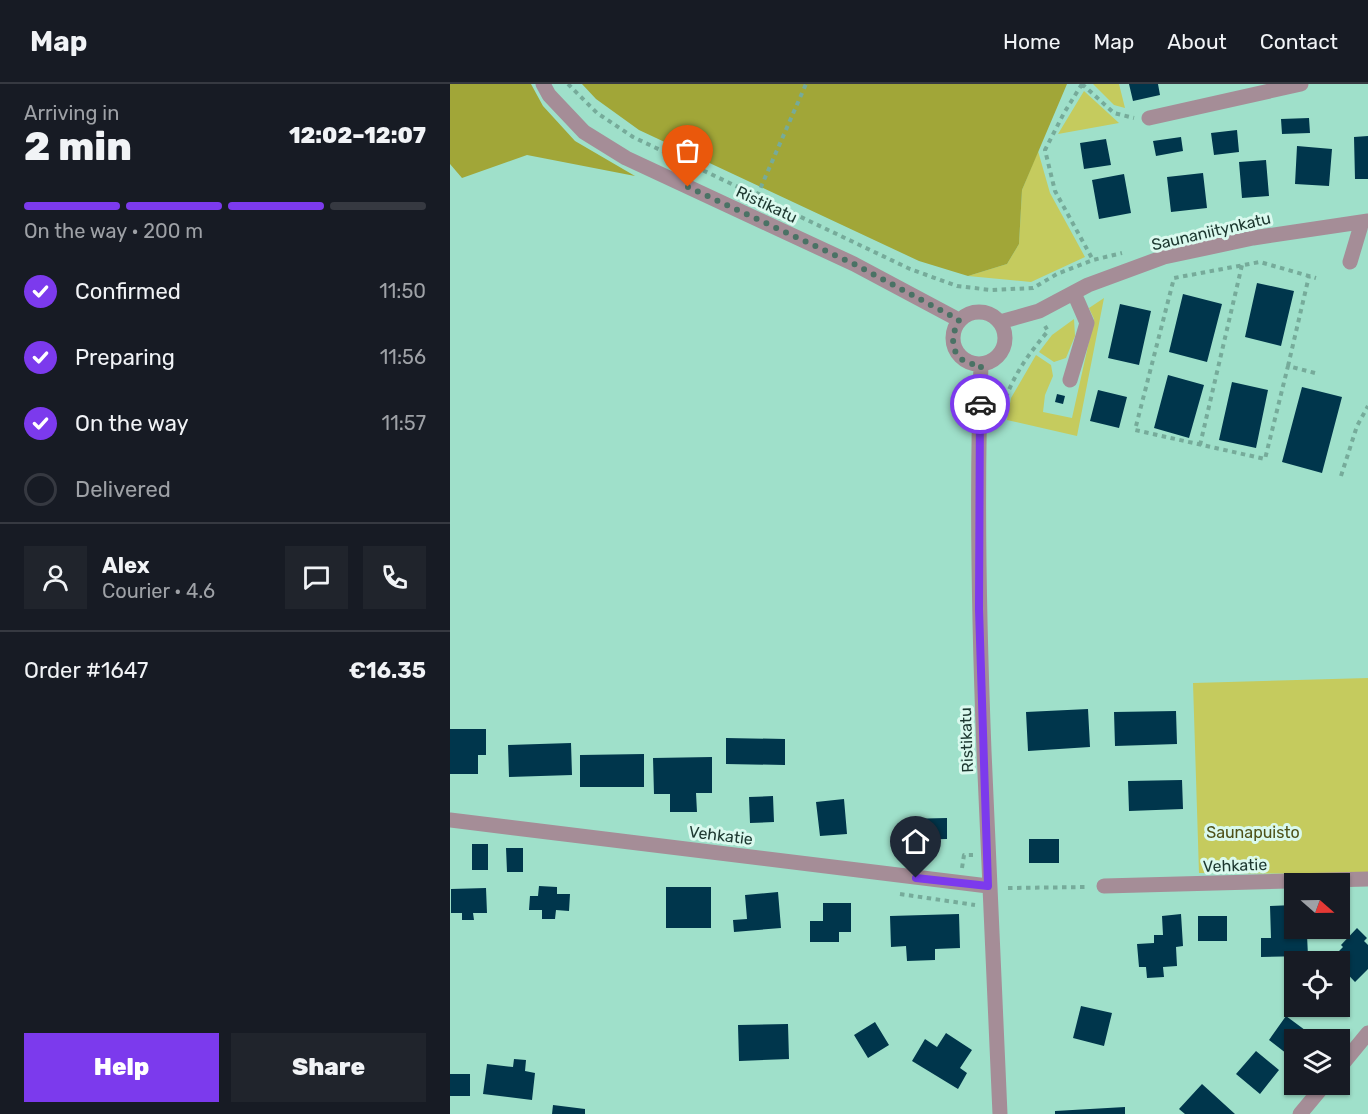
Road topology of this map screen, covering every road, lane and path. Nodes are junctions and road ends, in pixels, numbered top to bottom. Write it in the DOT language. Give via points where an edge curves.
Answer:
graph roads {
  1 [pos="543,84"];
  2 [pos="568,84"];
  3 [pos="806,84"];
  4 [pos="1082,84"];
  5 [pos="1301,84"];
  6 [pos="1149,118"];
  7 [pos="757,196"];
  8 [pos="1365,222"];
  9 [pos="1093,260"];
  10 [pos="1350,262"];
  11 [pos="1242,265"];
  12 [pos="1309,276"];
  13 [pos="1316,278"];
  14 [pos="1074,293"];
  15 [pos="1039,311"];
  16 [pos="959,320"];
  17 [pos="1000,322"];
  18 [pos="981,365"];
  19 [pos="1288,366"];
  20 [pos="1315,373"];
  21 [pos="1070,380"];
  22 [pos="1368,406"];
  23 [pos="996,426"];
  24 [pos="1200,445"];
  25 [pos="1341,476"];
  26 [pos="450,819"];
  27 [pos="1007,877"];
  28 [pos="1368,879"];
  29 [pos="988,886"];
  30 [pos="1104,886"];
  31 [pos="1008,888"];
  32 [pos="1008,898"];
  33 [pos="1368,1033"];
  34 [pos="1350,1055"];
  35 [pos="1315,1095"];
  36 [pos="1000,1114"];
  37 [pos="1300,1114"];
  1 -- 16 [label="street, Ristikatu" via="584,132 626,158 854,264"];
  2 -- 7 [label="path" via="597,113 633,137"];
  3 -- 7 [label="path"];
  4 -- 6 [label="path" via="1114,112 1129,118"];
  4 -- 9 [label="path" via="1045,150 1055,191"];
  5 -- 6 [label="street"];
  7 -- 15 [label="path" via="910,269 957,286 991,290 1033,288"];
  8 -- 10 [label="street"];
  8 -- 14 [label="street, Saunaniitynkatu" via="1253,238 1164,257"];
  11 -- 12 [label="path" via="1260,262"];
  11 -- 24 [label="path"];
  11 -- 24 [label="path" via="1174,278 1135,430"];
  12 -- 13 [label="path"];
  12 -- 19 [label="path"];
  14 -- 15 [label="street, Saunaniitynkatu"];
  14 -- 21 [label="street" via="1087,323"];
  15 -- 17 [label="street, Saunaniitynkatu"];
  15 -- 23 [label="path" via="1048,331 1026,357 1006,392"];
  16 -- 17 [label="street" via="983,312"];
  16 -- 18 [label="street" via="953,332 955,350 965,361"];
  17 -- 18 [label="street" via="1005,344 990,362"];
  18 -- 29 [label="street, Ristikatu" via="979,609"];
  19 -- 20 [label="path"];
  19 -- 24 [label="path" via="1265,459"];
  22 -- 25 [label="path" via="1357,426"];
  26 -- 29 [label="street, Vehkatie"];
  27 -- 31 [label="path"];
  28 -- 30 [label="street, Vehkatie"];
  29 -- 36 [label="street, Ristikatu"];
  30 -- 31 [label="path"];
  31 -- 32 [label="path"];
  33 -- 34 [label="street"];
  35 -- 37 [label="street"];
}
